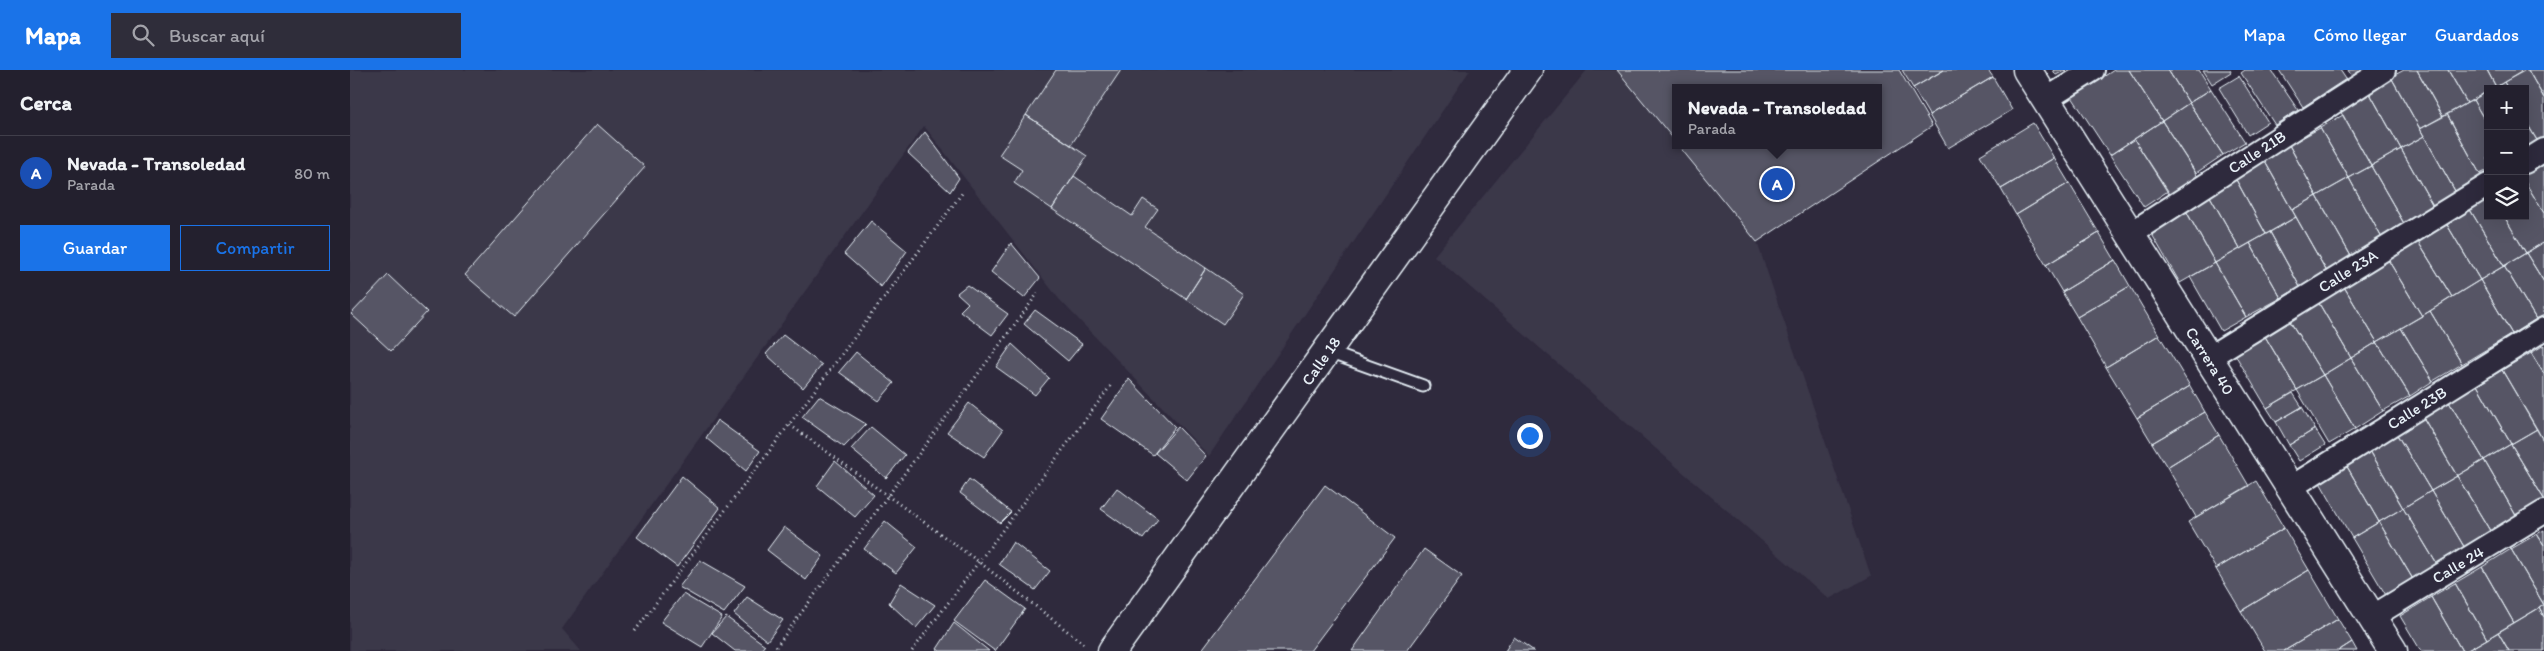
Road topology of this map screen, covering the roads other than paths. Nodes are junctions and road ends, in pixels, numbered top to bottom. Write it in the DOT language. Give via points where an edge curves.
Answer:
graph roads {
  1 [pos="1528,70"];
  2 [pos="2027,70"];
  3 [pos="2093,70"];
  4 [pos="2384,70"];
  5 [pos="2046,100"];
  6 [pos="2544,150"];
  7 [pos="2529,159"];
  8 [pos="2484,187"];
  9 [pos="2130,234"];
  10 [pos="2544,329"];
  11 [pos="1328,352"];
  12 [pos="2208,358"];
  13 [pos="1423,386"];
  14 [pos="2290,488"];
  15 [pos="2544,512"];
  16 [pos="2372,617"];
  17 [pos="1112,651"];
  18 [pos="2393,651"];
  1 -- 11 [label="main road, Calle 18"];
  2 -- 5 [label="main road, Carrera 40"];
  3 -- 5 [label="street"];
  4 -- 9 [label="street, Calle 21B"];
  5 -- 9 [label="main road, Carrera 40"];
  6 -- 7 [label="street"];
  8 -- 12 [label="street, Calle 23A"];
  9 -- 12 [label="main road, Carrera 40"];
  10 -- 14 [label="street, Calle 23B"];
  11 -- 13 [label="lane"];
  11 -- 17 [label="main road, Calle 18"];
  12 -- 14 [label="main road, Carrera 40"];
  14 -- 16 [label="main road, Carrera 40"];
  15 -- 16 [label="street, Calle 24"];
  16 -- 18 [label="main road, Carrera 40"];
}
